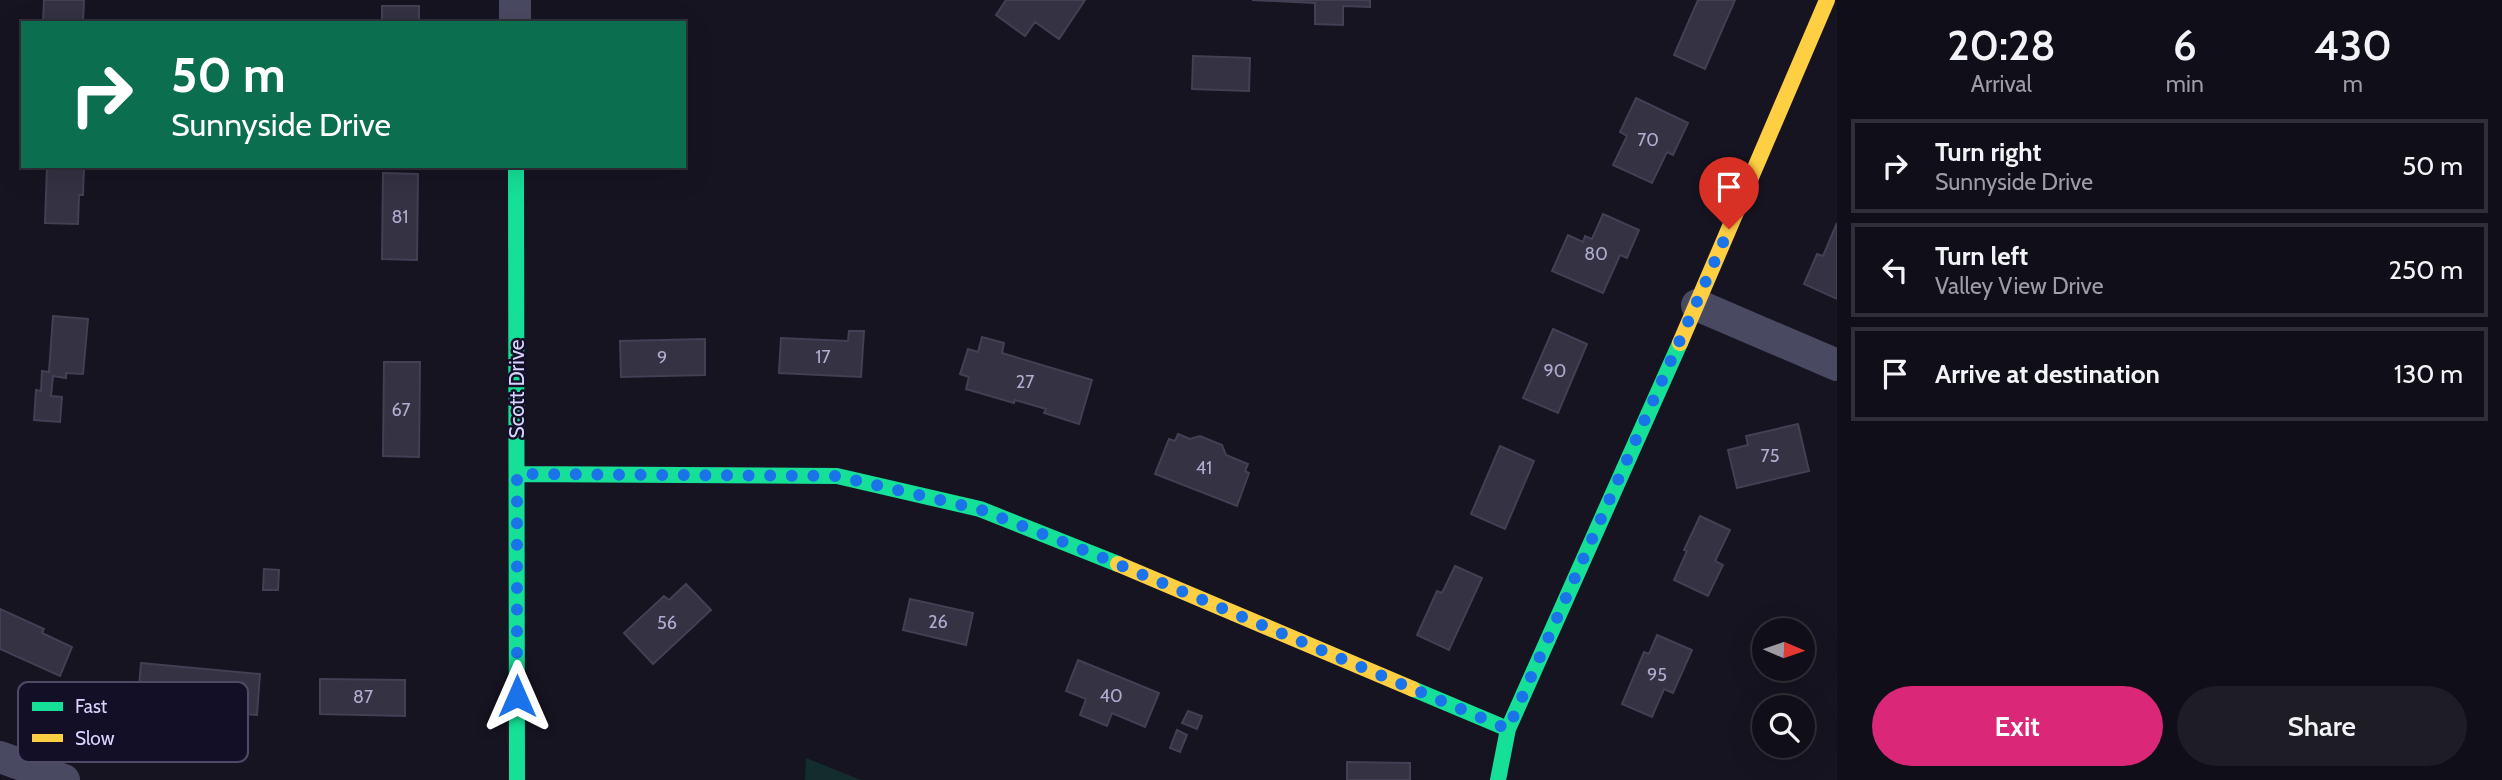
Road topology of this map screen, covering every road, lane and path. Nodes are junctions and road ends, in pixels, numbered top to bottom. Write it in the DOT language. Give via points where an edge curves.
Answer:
graph roads {
  1 [pos="515,0"];
  2 [pos="1827,0"];
  3 [pos="515,21"];
  4 [pos="516,168"];
  5 [pos="1697,305"];
  6 [pos="1837,365"];
  7 [pos="517,474"];
  8 [pos="1508,729"];
  9 [pos="0,757"];
  10 [pos="64,780"];
  11 [pos="517,780"];
  12 [pos="1498,780"];
  1 -- 3 [label="street"];
  2 -- 5 [label="street"];
  4 -- 7 [label="street, Scott Drive"];
  5 -- 6 [label="street"];
  5 -- 8 [label="street"];
  7 -- 8 [label="street" via="837,476 979,509"];
  7 -- 11 [label="street, Scott Drive"];
  8 -- 12 [label="street"];
  9 -- 10 [label="street"];
}
